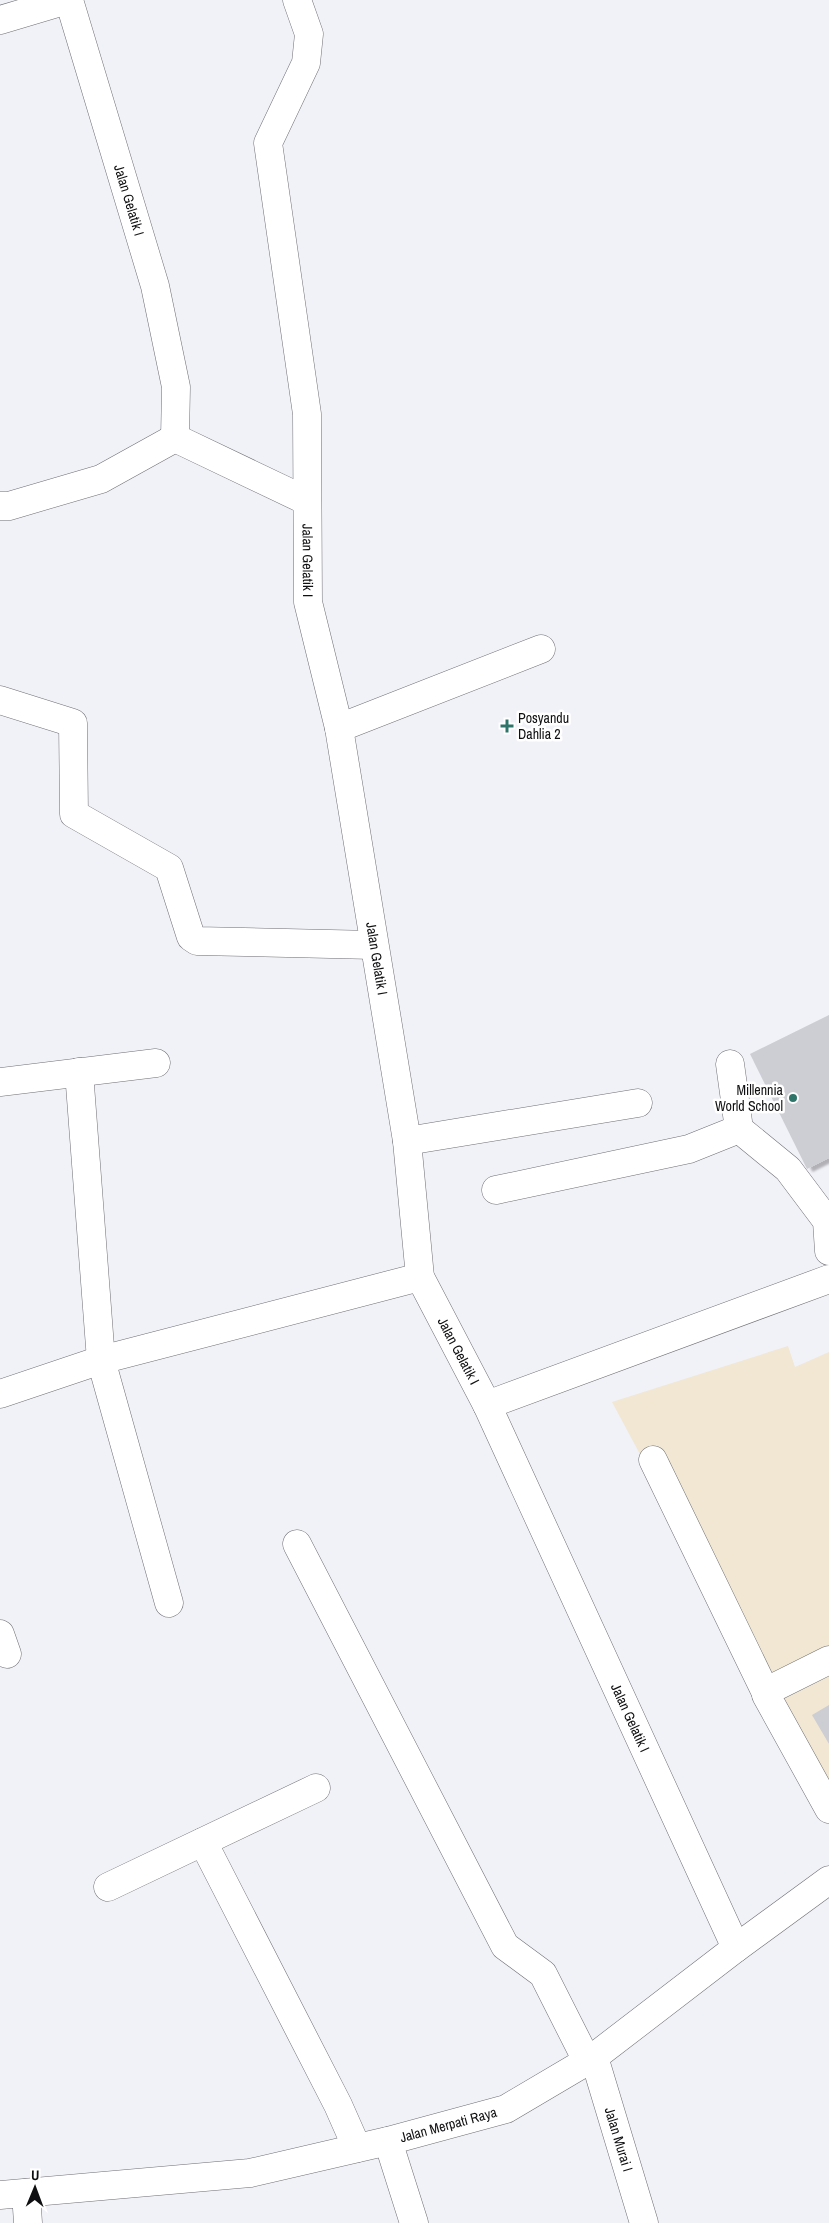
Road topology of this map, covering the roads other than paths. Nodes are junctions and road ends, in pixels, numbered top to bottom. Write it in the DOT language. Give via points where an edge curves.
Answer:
graph roads {
  1 [pos="68,0"];
  2 [pos="297,0"];
  3 [pos="0,20"];
  4 [pos="175,438"];
  5 [pos="308,501"];
  6 [pos="0,506"];
  7 [pos="541,649"];
  8 [pos="0,700"];
  9 [pos="339,728"];
  10 [pos="374,945"];
  11 [pos="156,1063"];
  12 [pos="730,1064"];
  13 [pos="79,1072"];
  14 [pos="0,1082"];
  15 [pos="638,1103"];
  16 [pos="739,1129"];
  17 [pos="407,1141"];
  18 [pos="496,1190"];
  19 [pos="829,1251"];
  20 [pos="420,1277"];
  21 [pos="829,1279"];
  22 [pos="101,1360"];
  23 [pos="0,1394"];
  24 [pos="487,1405"];
  25 [pos="653,1460"];
  26 [pos="297,1544"];
  27 [pos="169,1603"];
  28 [pos="829,1660"];
  29 [pos="766,1693"];
  30 [pos="316,1788"];
  31 [pos="829,1809"];
  32 [pos="203,1842"];
  33 [pos="829,1880"];
  34 [pos="108,1887"];
  35 [pos="736,1948"];
  36 [pos="590,2059"];
  37 [pos="388,2141"];
  38 [pos="358,2148"];
  39 [pos="13,2194"];
  40 [pos="28,2223"];
  41 [pos="414,2223"];
  42 [pos="644,2223"];
  1 -- 3 [label="street"];
  1 -- 4 [label="street, Jalan Gelatik I" via="155,286 176,387"];
  2 -- 5 [label="street, Jalan Gelatik I" via="309,34 306,63 268,143 307,414"];
  4 -- 5 [label="street"];
  4 -- 6 [label="street" via="101,479"];
  5 -- 9 [label="street, Jalan Gelatik I" via="308,602"];
  7 -- 9 [label="street"];
  8 -- 10 [label="street" via="73,723 74,814 169,868 191,937 198,940"];
  9 -- 10 [label="street, Jalan Gelatik I"];
  10 -- 17 [label="street, Jalan Gelatik I"];
  11 -- 13 [label="street"];
  12 -- 16 [label="street"];
  13 -- 14 [label="street"];
  13 -- 22 [label="street"];
  15 -- 17 [label="street"];
  16 -- 18 [label="street" via="689,1149"];
  16 -- 19 [label="street" via="788,1169 822,1214 827,1222"];
  17 -- 20 [label="street, Jalan Gelatik I"];
  20 -- 22 [label="street"];
  20 -- 24 [label="street, Jalan Gelatik I"];
  21 -- 24 [label="street"];
  22 -- 23 [label="street"];
  22 -- 27 [label="street"];
  24 -- 35 [label="street, Jalan Gelatik I"];
  25 -- 29 [label="street"];
  26 -- 36 [label="street, Jalan Murai I" via="505,1946 543,1974"];
  28 -- 29 [label="street"];
  29 -- 31 [label="street"];
  30 -- 32 [label="street"];
  32 -- 34 [label="street"];
  32 -- 38 [label="street"];
  33 -- 35 [label="street, Jalan Merpati Raya"];
  35 -- 36 [label="street, Jalan Merpati Raya"];
  36 -- 37 [label="street, Jalan Merpati Raya" via="506,2109"];
  36 -- 42 [label="street, Jalan Murai I"];
  37 -- 38 [label="street, Jalan Merpati Raya"];
  37 -- 41 [label="street"];
  38 -- 39 [label="street, Jalan Merpati Raya" via="250,2173"];
  39 -- 40 [label="street"];
}
